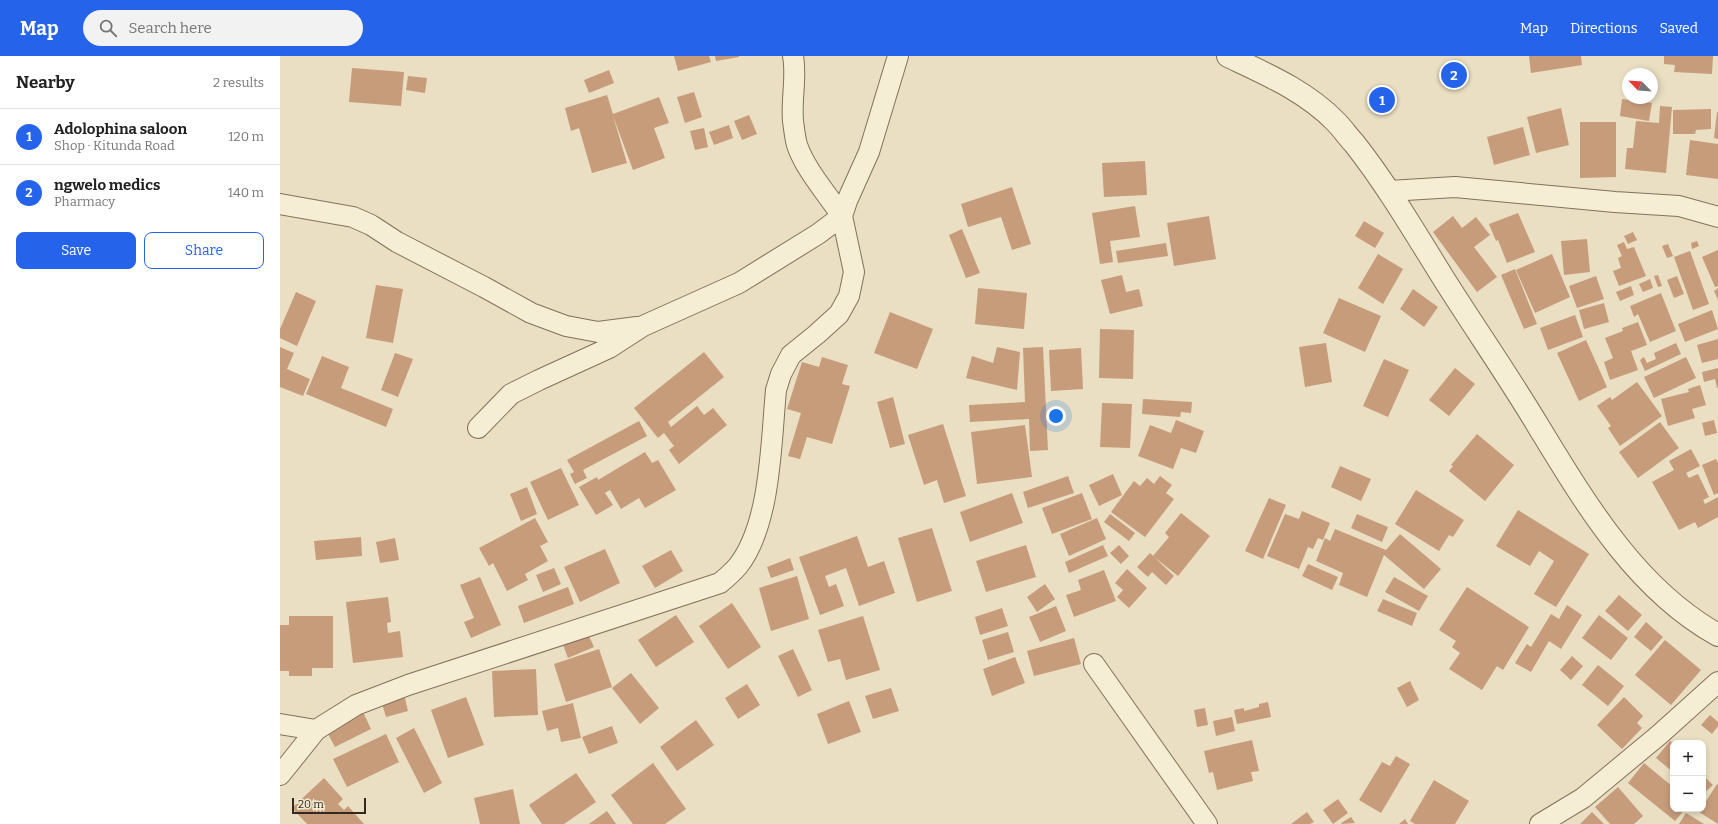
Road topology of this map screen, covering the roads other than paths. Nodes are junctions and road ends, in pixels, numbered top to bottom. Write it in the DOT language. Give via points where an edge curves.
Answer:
graph roads {
  1 [pos="793,56"];
  2 [pos="898,56"];
  3 [pos="1228,56"];
  4 [pos="1389,191"];
  5 [pos="280,204"];
  6 [pos="842,216"];
  7 [pos="1718,216"];
  8 [pos="643,326"];
  9 [pos="478,428"];
  10 [pos="1718,635"];
  11 [pos="1094,664"];
  12 [pos="1718,682"];
  13 [pos="280,724"];
  14 [pos="316,730"];
  15 [pos="280,775"];
  16 [pos="1207,824"];
  17 [pos="1540,824"];
  1 -- 6 [label="street" via="793,120 797,145 806,164"];
  2 -- 6 [label="street" via="869,152"];
  3 -- 4 [label="street" via="1298,91 1336,122"];
  4 -- 7 [label="street" via="1455,186 1678,206"];
  4 -- 10 [label="street" via="1568,475 1621,550 1644,578 1669,602"];
  5 -- 8 [label="street" via="353,217 531,313 566,326 598,332"];
  6 -- 8 [label="street" via="818,234 739,283"];
  6 -- 14 [label="street" via="854,272 849,296 839,314 791,355 781,374 776,390 765,499 757,527 737,566 720,583 408,685 356,705"];
  8 -- 9 [label="street" via="609,348 511,394"];
  11 -- 16 [label="street"];
  12 -- 17 [label="street" via="1583,798"];
  13 -- 14 [label="street"];
  14 -- 15 [label="street"];
}
